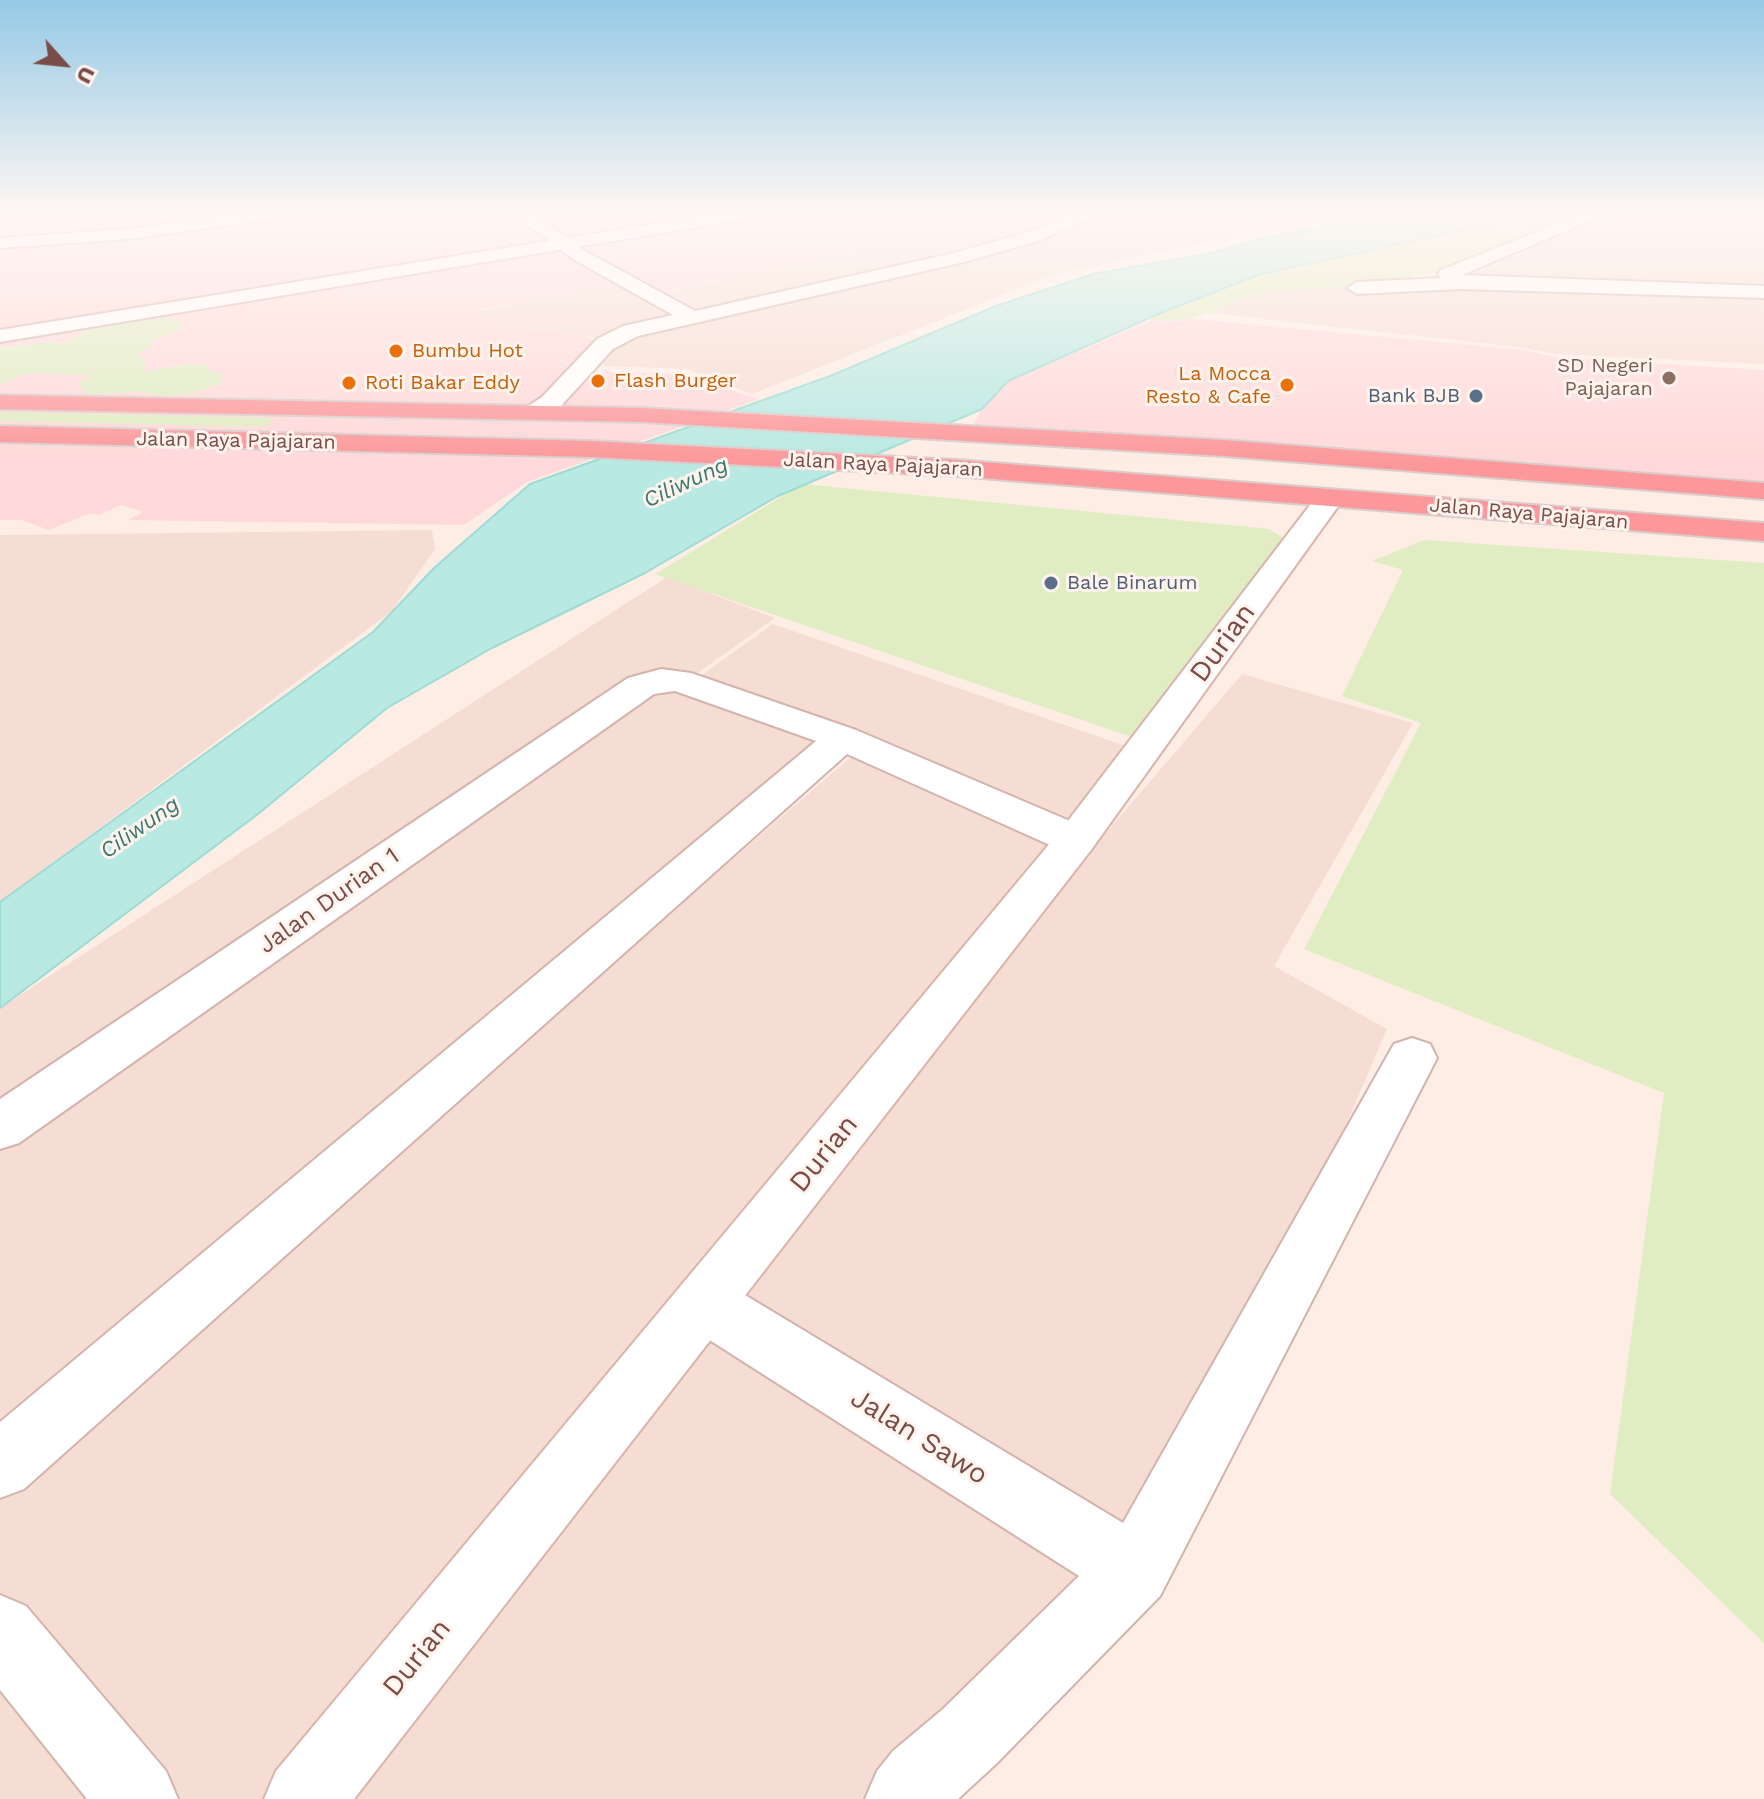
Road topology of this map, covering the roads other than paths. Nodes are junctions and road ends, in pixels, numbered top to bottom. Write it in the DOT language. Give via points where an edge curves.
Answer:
graph roads {
  1 [pos="251,296"];
  2 [pos="653,296"];
  3 [pos="786,296"];
  4 [pos="691,317"];
  5 [pos="0,336"];
  6 [pos="0,402"];
  7 [pos="342,409"];
  8 [pos="536,412"];
  9 [pos="0,434"];
  10 [pos="308,443"];
  11 [pos="1762,493"];
  12 [pos="1330,498"];
  13 [pos="1764,532"];
  14 [pos="843,738"];
  15 [pos="1076,840"];
  16 [pos="1412,1058"];
  17 [pos="0,1127"];
  18 [pos="704,1303"];
  19 [pos="0,1465"];
  20 [pos="1135,1571"];
  21 [pos="0,1632"];
  22 [pos="138,1799"];
  23 [pos="304,1799"];
  24 [pos="905,1799"];
  1 -- 5 [label="street"];
  2 -- 4 [label="street"];
  3 -- 4 [label="street"];
  4 -- 8 [label="street" via="613,339"];
  6 -- 7 [label="highway, Jalan Raya Pajajaran"];
  7 -- 8 [label="highway, Jalan Raya Pajajaran"];
  7 -- 10 [label="highway"];
  8 -- 11 [label="highway, Jalan Raya Pajajaran" via="1224,448"];
  9 -- 10 [label="highway, Jalan Raya Pajajaran"];
  10 -- 12 [label="highway, Jalan Raya Pajajaran" via="591,449 956,468"];
  12 -- 13 [label="highway, Jalan Raya Pajajaran"];
  12 -- 15 [label="street, Durian"];
  14 -- 15 [label="street"];
  14 -- 17 [label="street, Jalan Durian 1" via="679,680 641,686"];
  14 -- 19 [label="street"];
  15 -- 18 [label="street, Durian"];
  16 -- 20 [label="street"];
  18 -- 20 [label="street, Jalan Sawo"];
  18 -- 23 [label="street, Durian"];
  20 -- 24 [label="street"];
  21 -- 22 [label="street"];
}
